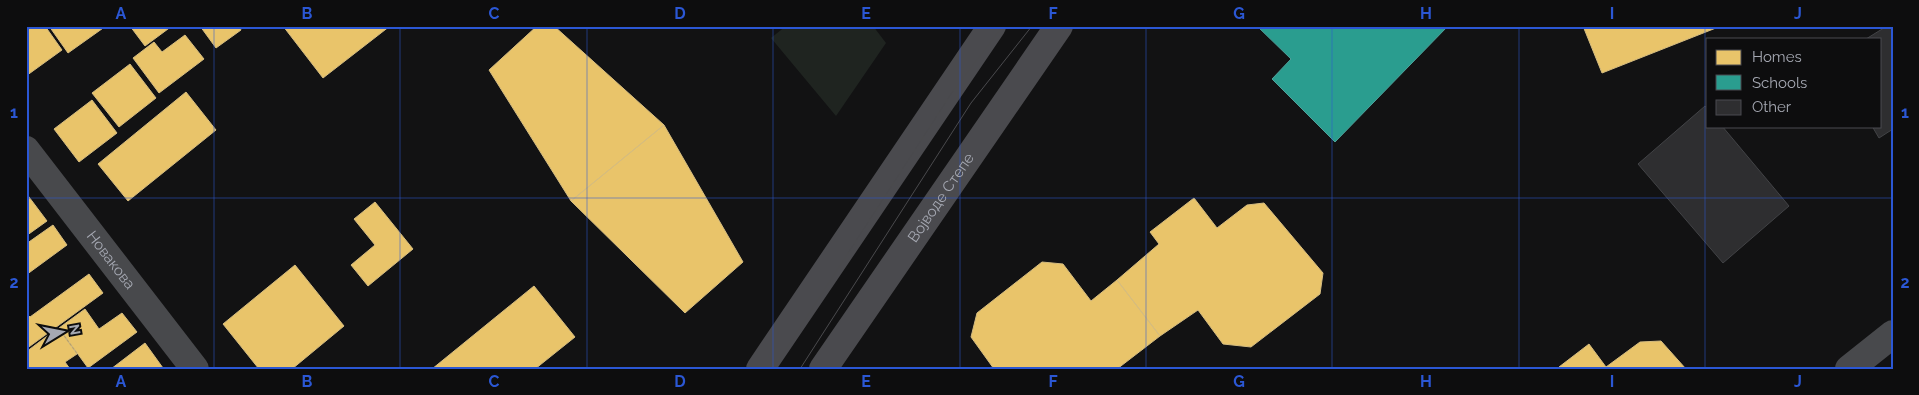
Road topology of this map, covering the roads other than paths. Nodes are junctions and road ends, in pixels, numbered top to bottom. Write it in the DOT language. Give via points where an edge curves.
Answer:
graph roads {
  1 [pos="992,26"];
  2 [pos="1059,26"];
  3 [pos="26,150"];
  4 [pos="1893,334"];
  5 [pos="195,369"];
  6 [pos="760,369"];
  7 [pos="823,369"];
  8 [pos="1848,369"];
  1 -- 6 [label="main road"];
  2 -- 7 [label="main road, Војводе Степе"];
  3 -- 5 [label="street, Новакова"];
  4 -- 8 [label="street"];
}
